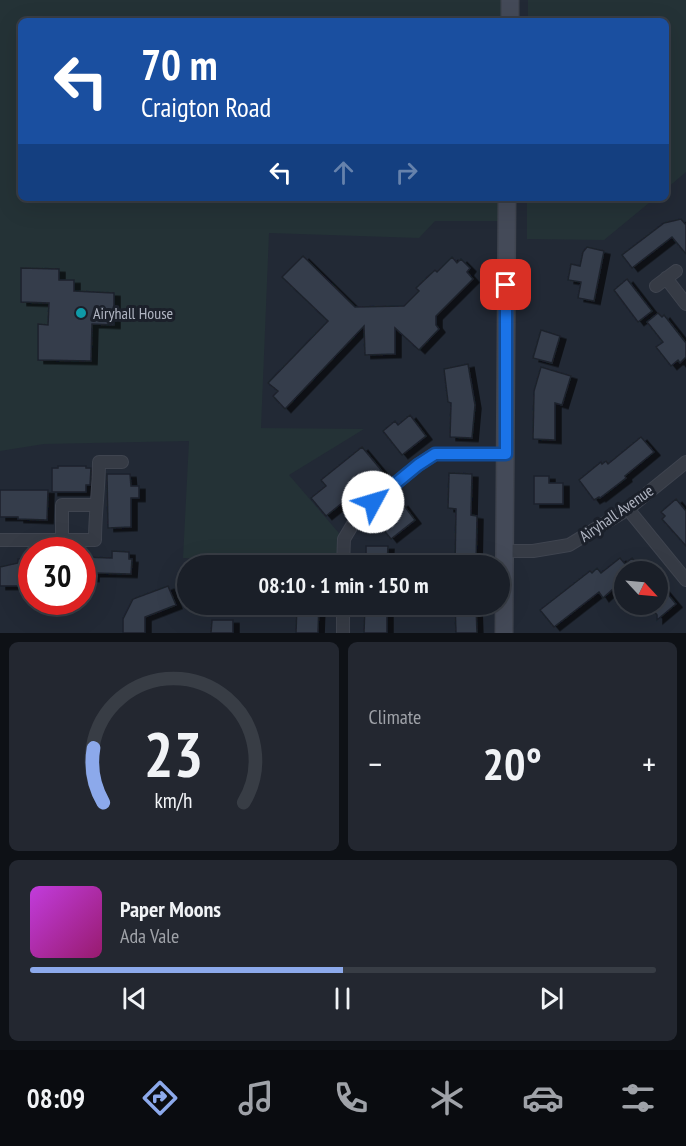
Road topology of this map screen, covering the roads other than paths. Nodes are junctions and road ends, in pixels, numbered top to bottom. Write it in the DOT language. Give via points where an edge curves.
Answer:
graph roads {
  1 [pos="510,0"];
  2 [pos="510,18"];
  3 [pos="507,201"];
  4 [pos="666,278"];
  5 [pos="686,304"];
  6 [pos="506,454"];
  7 [pos="122,462"];
  8 [pos="686,462"];
  9 [pos="95,504"];
  10 [pos="628,509"];
  11 [pos="62,537"];
  12 [pos="95,537"];
  13 [pos="0,540"];
  14 [pos="18,540"];
  15 [pos="504,551"];
  16 [pos="344,555"];
  17 [pos="686,580"];
  18 [pos="343,615"];
  19 [pos="343,633"];
  20 [pos="504,633"];
  1 -- 2 [label="street"];
  3 -- 6 [label="street"];
  4 -- 5 [label="street"];
  6 -- 15 [label="street"];
  6 -- 16 [label="street" via="435,454 358,514 344,539"];
  7 -- 9 [label="street" via="99,462 99,495"];
  8 -- 10 [label="street, Airyhall Avenue"];
  9 -- 11 [label="street" via="62,505"];
  9 -- 12 [label="street"];
  10 -- 15 [label="street, Airyhall Avenue" via="569,545"];
  10 -- 17 [label="street"];
  13 -- 14 [label="street"];
  15 -- 20 [label="street"];
  18 -- 19 [label="street"];
}
